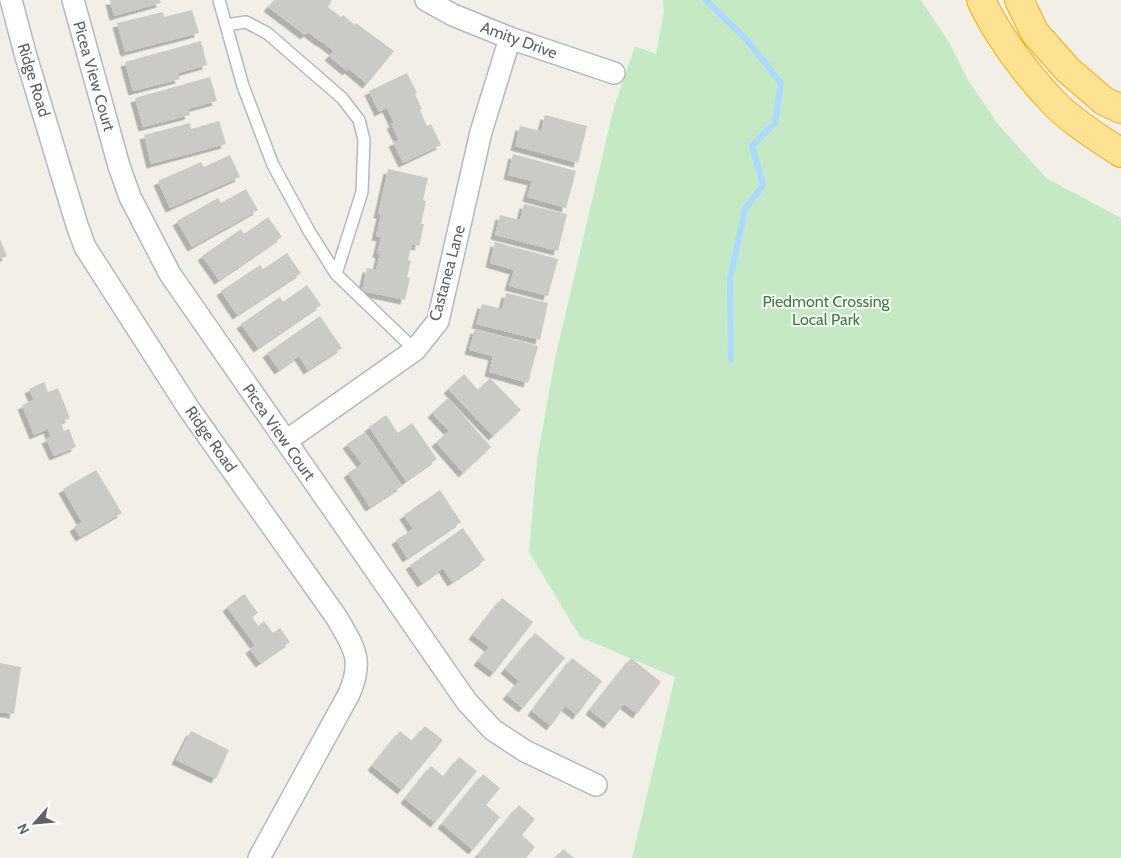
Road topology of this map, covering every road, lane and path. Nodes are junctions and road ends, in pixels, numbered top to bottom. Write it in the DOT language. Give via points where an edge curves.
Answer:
graph roads {
  1 [pos="11,0"];
  2 [pos="73,0"];
  3 [pos="219,0"];
  4 [pos="426,0"];
  5 [pos="981,0"];
  6 [pos="1019,0"];
  7 [pos="226,25"];
  8 [pos="510,38"];
  9 [pos="614,73"];
  10 [pos="1121,109"];
  11 [pos="1121,153"];
  12 [pos="336,274"];
  13 [pos="415,350"];
  14 [pos="286,441"];
  15 [pos="596,785"];
  16 [pos="259,858"];
  1 -- 16 [label="street, Ridge Road" via="85,247 189,409 337,618 356,651 356,680"];
  2 -- 14 [label="street, Picea View Court" via="130,197 170,274"];
  3 -- 7 [label="lane"];
  4 -- 8 [label="street, Amity Drive" via="453,15"];
  5 -- 11 [label="highway" via="1011,51 1057,106"];
  6 -- 10 [label="highway" via="1035,33 1068,70 1104,102"];
  7 -- 12 [label="lane" via="243,86 273,165"];
  7 -- 12 [label="lane" via="246,22 267,33 342,98 358,120 364,140 362,192"];
  8 -- 9 [label="street, Amity Drive"];
  8 -- 13 [label="street, Castanea Lane" via="481,132 438,321"];
  12 -- 13 [label="lane"];
  13 -- 14 [label="street, Castanea Lane"];
  14 -- 15 [label="street, Picea View Court" via="466,702 493,730 525,751"];
}
